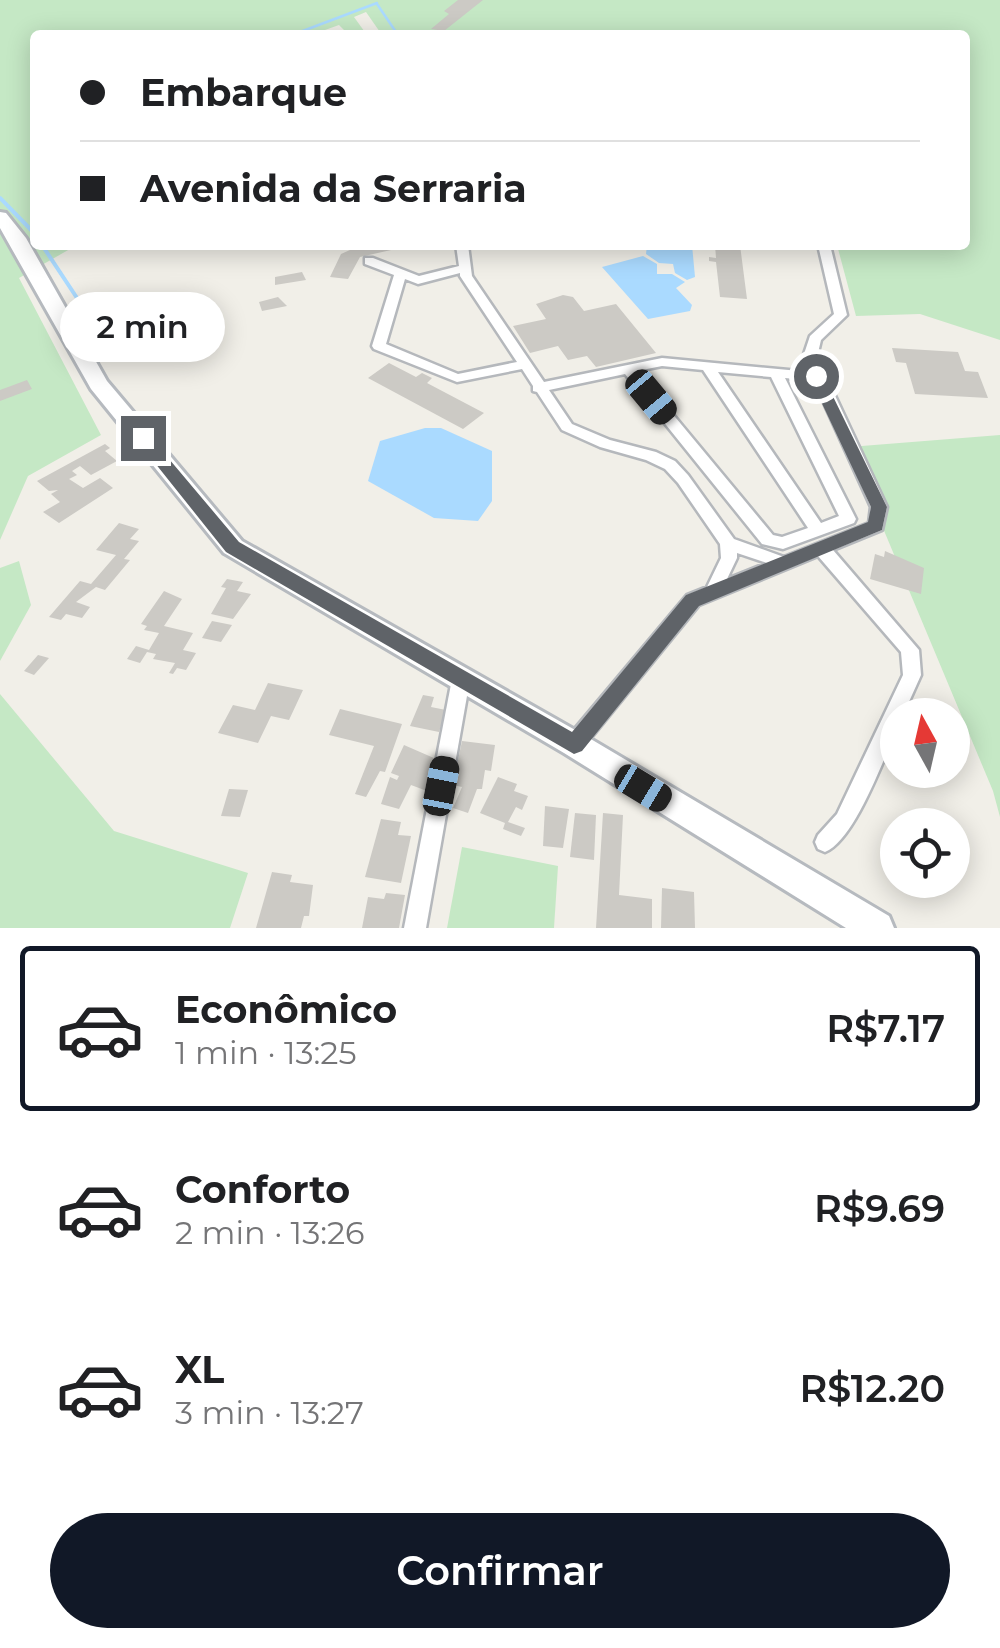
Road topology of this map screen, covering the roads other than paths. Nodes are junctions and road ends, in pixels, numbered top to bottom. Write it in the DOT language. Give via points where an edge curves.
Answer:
graph roads {
  1 [pos="0,218"];
  2 [pos="462,250"];
  3 [pos="825,250"];
  4 [pos="370,261"];
  5 [pos="464,268"];
  6 [pos="400,275"];
  7 [pos="523,364"];
  8 [pos="708,367"];
  9 [pos="628,368"];
  10 [pos="776,374"];
  11 [pos="816,376"];
  12 [pos="538,388"];
  13 [pos="820,540"];
  14 [pos="728,543"];
  15 [pos="786,564"];
  16 [pos="713,592"];
  17 [pos="461,679"];
  18 [pos="574,744"];
  19 [pos="825,842"];
  20 [pos="415,928"];
  21 [pos="877,928"];
  1 -- 17 [label="main road" via="98,384 232,547"];
  2 -- 5 [label="street"];
  3 -- 11 [label="street" via="841,315 815,339 810,357"];
  4 -- 6 [label="street"];
  5 -- 6 [label="street" via="418,280"];
  5 -- 7 [label="street"];
  6 -- 7 [label="street" via="379,346 456,378"];
  7 -- 12 [label="street"];
  8 -- 9 [label="street" via="662,362"];
  8 -- 10 [label="street"];
  8 -- 13 [label="street"];
  9 -- 12 [label="street"];
  9 -- 13 [label="street" via="768,540"];
  10 -- 11 [label="street"];
  10 -- 13 [label="street" via="848,519"];
  11 -- 13 [label="street" via="879,507 876,526"];
  12 -- 14 [label="street" via="567,427 670,465"];
  13 -- 15 [label="street"];
  13 -- 19 [label="street" via="910,650 912,675 844,821"];
  14 -- 15 [label="street"];
  14 -- 16 [label="street"];
  15 -- 16 [label="street"];
  16 -- 18 [label="street" via="693,600"];
  17 -- 18 [label="main road"];
  17 -- 20 [label="street"];
  18 -- 21 [label="main road"];
}
